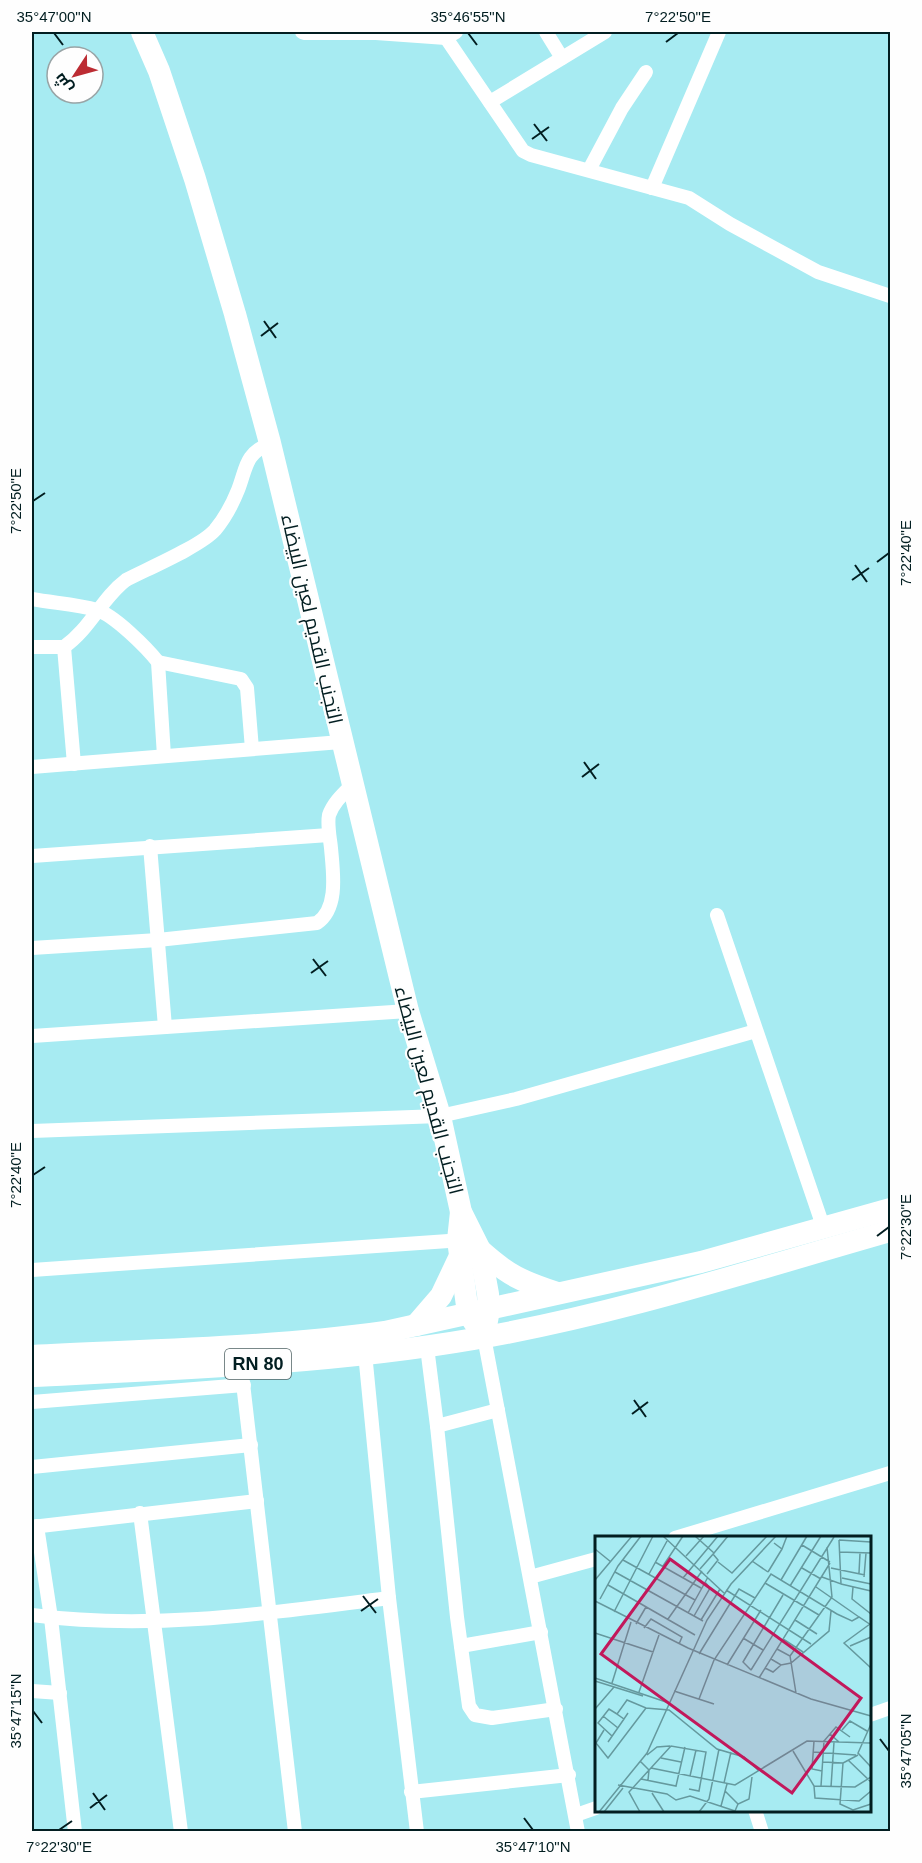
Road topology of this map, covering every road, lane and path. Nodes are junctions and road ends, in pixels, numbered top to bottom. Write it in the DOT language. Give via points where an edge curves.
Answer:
graph roads {
  1 [pos="142,32"];
  2 [pos="302,32"];
  3 [pos="377,32"];
  4 [pos="546,32"];
  5 [pos="605,32"];
  6 [pos="719,32"];
  7 [pos="448,34"];
  8 [pos="562,58"];
  9 [pos="646,72"];
  10 [pos="490,102"];
  11 [pos="589,170"];
  12 [pos="652,188"];
  13 [pos="891,296"];
  14 [pos="270,443"];
  15 [pos="32,599"];
  16 [pos="100,610"];
  17 [pos="32,647"];
  18 [pos="64,647"];
  19 [pos="158,662"];
  20 [pos="341,742"];
  21 [pos="252,749"];
  22 [pos="164,756"];
  23 [pos="74,764"];
  24 [pos="32,767"];
  25 [pos="352,785"];
  26 [pos="329,835"];
  27 [pos="150,846"];
  28 [pos="32,856"];
  29 [pos="717,915"];
  30 [pos="158,940"];
  31 [pos="32,948"];
  32 [pos="408,1011"];
  33 [pos="165,1027"];
  34 [pos="756,1031"];
  35 [pos="32,1036"];
  36 [pos="440,1116"];
  37 [pos="32,1131"];
  38 [pos="891,1209"];
  39 [pos="824,1229"];
  40 [pos="891,1231"];
  41 [pos="468,1246"];
  42 [pos="32,1270"];
  43 [pos="559,1293"];
  44 [pos="479,1311"];
  45 [pos="416,1325"];
  46 [pos="484,1337"];
  47 [pos="427,1347"];
  48 [pos="365,1353"];
  49 [pos="32,1356"];
  50 [pos="101,1373"];
  51 [pos="243,1375"];
  52 [pos="32,1377"];
  53 [pos="186,1379"];
  54 [pos="104,1397"];
  55 [pos="32,1402"];
  56 [pos="498,1410"];
  57 [pos="437,1426"];
  58 [pos="251,1445"];
  59 [pos="32,1467"];
  60 [pos="891,1473"];
  61 [pos="257,1501"];
  62 [pos="140,1513"];
  63 [pos="34,1526"];
  64 [pos="682,1536"];
  65 [pos="595,1560"];
  66 [pos="530,1577"];
  67 [pos="389,1598"];
  68 [pos="271,1613"];
  69 [pos="32,1615"];
  70 [pos="51,1618"];
  71 [pos="153,1622"];
  72 [pos="541,1632"];
  73 [pos="461,1646"];
  74 [pos="32,1691"];
  75 [pos="60,1693"];
  76 [pos="891,1708"];
  77 [pos="556,1709"];
  78 [pos="871,1715"];
  79 [pos="568,1774"];
  80 [pos="411,1792"];
  81 [pos="595,1809"];
  82 [pos="756,1812"];
  83 [pos="576,1815"];
  84 [pos="75,1832"];
  85 [pos="181,1832"];
  86 [pos="295,1832"];
  87 [pos="417,1832"];
  88 [pos="578,1832"];
  89 [pos="762,1832"];
  1 -- 14 [label="main road, التجنب القديم لعين البيضاء" via="195,178"];
  2 -- 3 [label="street"];
  3 -- 7 [label="street"];
  4 -- 8 [label="street"];
  5 -- 8 [label="street"];
  6 -- 12 [label="street"];
  7 -- 10 [label="street"];
  8 -- 10 [label="street"];
  9 -- 11 [label="street"];
  10 -- 11 [label="street" via="523,151"];
  11 -- 12 [label="street"];
  12 -- 13 [label="street" via="689,198 818,272"];
  14 -- 16 [label="street" via="257,449 247,461 228,511 213,532 126,580"];
  14 -- 20 [label="main road, التجنب القديم لعين البيضاء"];
  15 -- 16 [label="street"];
  16 -- 18 [label="street"];
  16 -- 19 [label="street" via="133,635"];
  17 -- 18 [label="street"];
  18 -- 23 [label="street"];
  19 -- 21 [label="street" via="241,679 248,688"];
  19 -- 22 [label="street"];
  20 -- 21 [label="street"];
  20 -- 25 [label="main road, التجنب القديم لعين البيضاء"];
  21 -- 22 [label="street"];
  22 -- 23 [label="street"];
  23 -- 24 [label="street"];
  25 -- 26 [label="street" via="329,816"];
  25 -- 32 [label="main road, التجنب القديم لعين البيضاء"];
  26 -- 27 [label="street"];
  26 -- 30 [label="street" via="332,890 329,910 317,923"];
  27 -- 28 [label="street"];
  27 -- 30 [label="street"];
  29 -- 34 [label="street"];
  30 -- 31 [label="street"];
  30 -- 33 [label="street"];
  32 -- 33 [label="street"];
  32 -- 36 [label="main road, التجنب القديم لعين البيضاء"];
  33 -- 35 [label="street"];
  34 -- 36 [label="street" via="516,1099"];
  34 -- 39 [label="street"];
  36 -- 37 [label="street"];
  36 -- 41 [label="main road, التجنب القديم لعين البيضاء"];
  38 -- 39 [label="main road, RN 80"];
  39 -- 43 [label="main road, RN 80" via="701,1262"];
  40 -- 46 [label="main road, RN 80" via="635,1303"];
  41 -- 42 [label="street"];
  41 -- 43 [label="main road" via="507,1274"];
  41 -- 44 [label="main road" via="488,1294"];
  41 -- 45 [label="main road" via="441,1296"];
  43 -- 44 [label="main road, RN 80"];
  44 -- 45 [label="main road, RN 80"];
  44 -- 46 [label="main road"];
  45 -- 49 [label="main road, RN 80" via="356,1336"];
  46 -- 47 [label="main road, RN 80"];
  46 -- 56 [label="street"];
  47 -- 48 [label="main road, RN 80"];
  47 -- 57 [label="street"];
  48 -- 51 [label="main road, RN 80"];
  48 -- 67 [label="street"];
  50 -- 52 [label="main road, RN 80"];
  50 -- 53 [label="main road, RN 80"];
  50 -- 54 [label="street"];
  51 -- 53 [label="main road, RN 80"];
  51 -- 58 [label="street"];
  53 -- 54 [label="street"];
  54 -- 55 [label="street"];
  56 -- 57 [label="street"];
  56 -- 66 [label="street"];
  57 -- 73 [label="street"];
  58 -- 59 [label="street"];
  58 -- 61 [label="street"];
  60 -- 64 [label="street"];
  61 -- 62 [label="street"];
  61 -- 68 [label="street"];
  62 -- 63 [label="street"];
  62 -- 71 [label="street"];
  63 -- 70 [label="street"];
  65 -- 66 [label="street"];
  66 -- 72 [label="street"];
  67 -- 68 [label="street"];
  67 -- 80 [label="street"];
  68 -- 71 [label="street"];
  68 -- 86 [label="street"];
  69 -- 70 [label="street"];
  70 -- 71 [label="street"];
  70 -- 75 [label="street"];
  71 -- 85 [label="street"];
  72 -- 73 [label="street"];
  72 -- 77 [label="street"];
  73 -- 77 [label="street" via="469,1706 475,1715 492,1718"];
  74 -- 75 [label="street"];
  75 -- 84 [label="street"];
  76 -- 78 [label="street"];
  77 -- 79 [label="street"];
  79 -- 80 [label="street"];
  79 -- 83 [label="street"];
  80 -- 87 [label="street"];
  81 -- 83 [label="street"];
  82 -- 89 [label="street"];
  83 -- 88 [label="street"];
}
